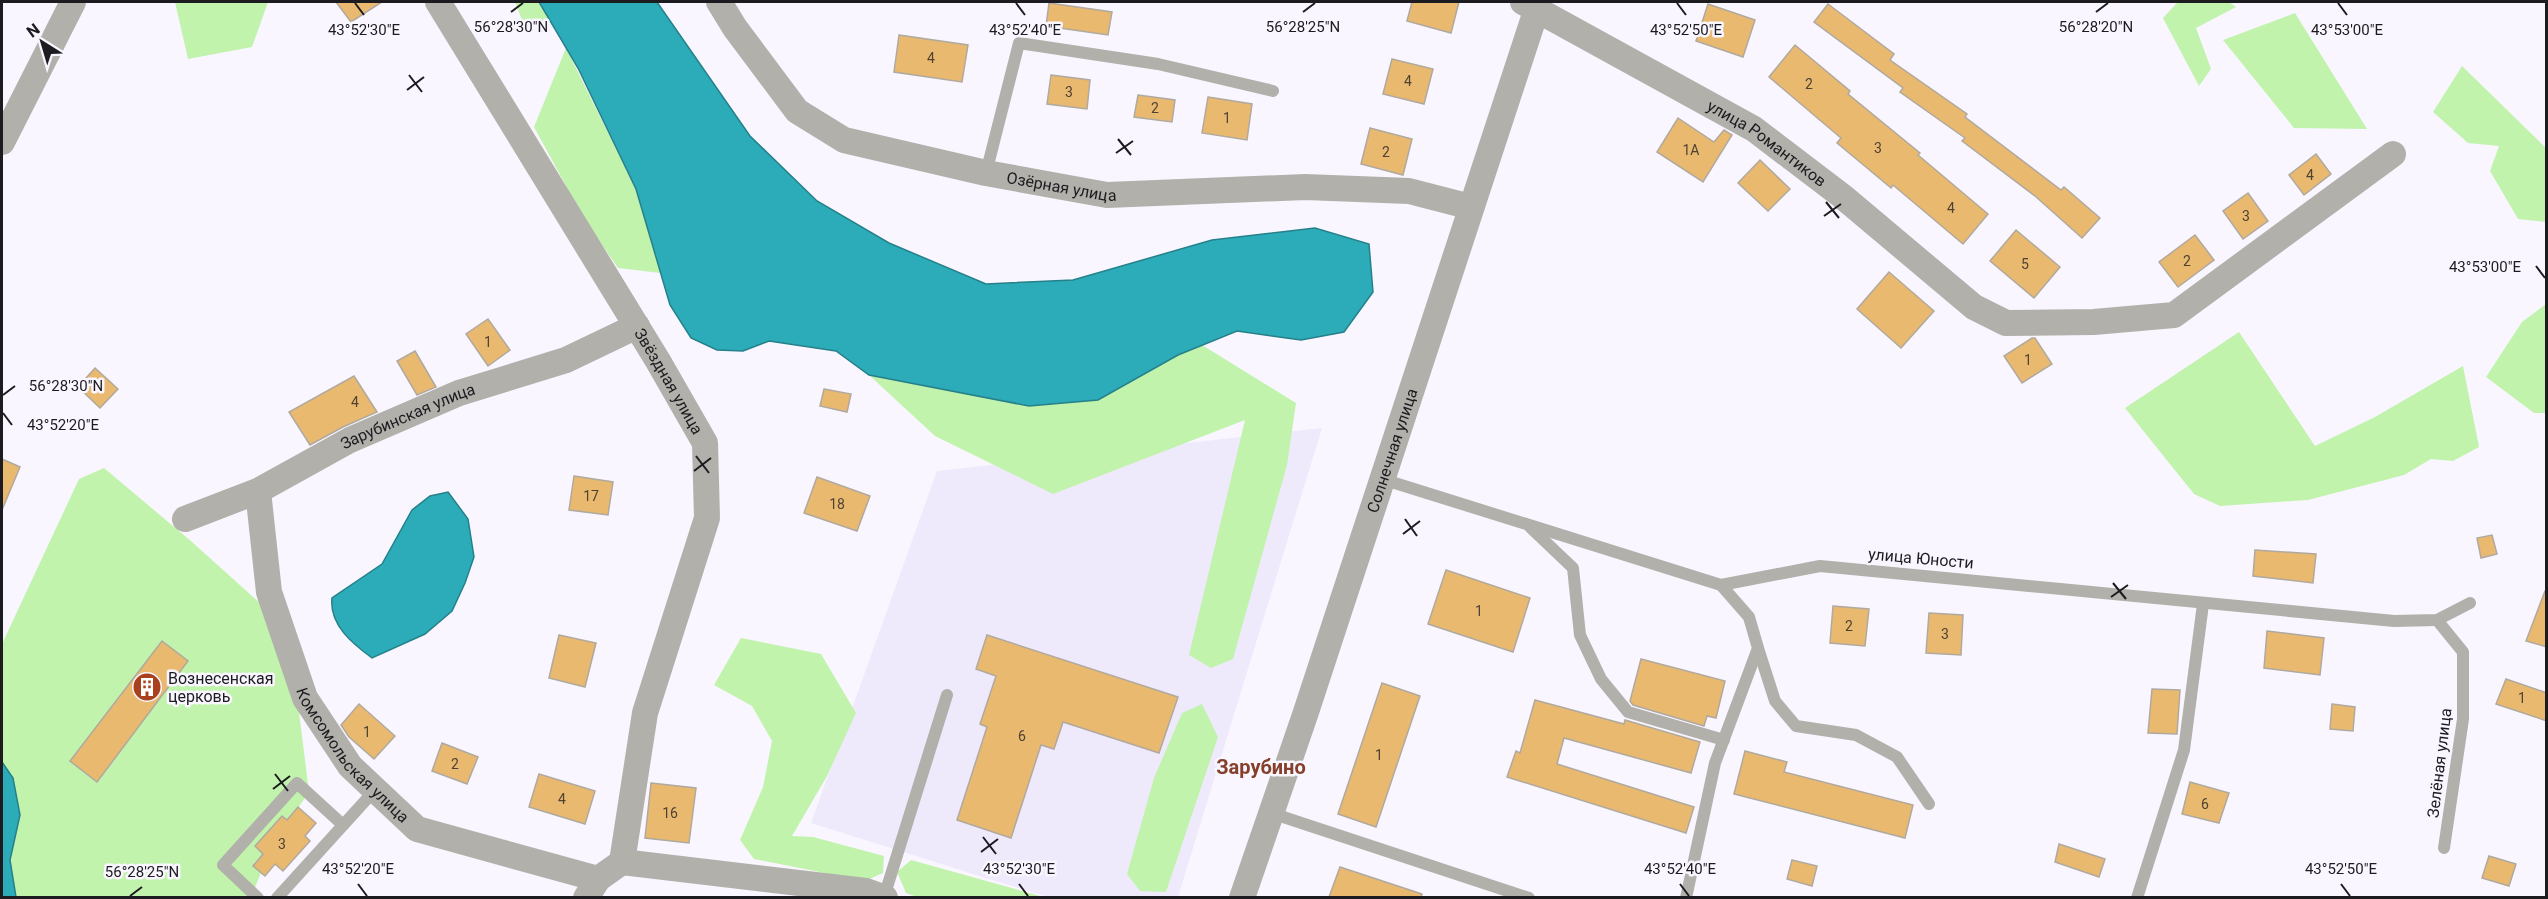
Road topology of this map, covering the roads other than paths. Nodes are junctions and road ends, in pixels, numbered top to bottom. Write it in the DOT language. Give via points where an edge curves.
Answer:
graph roads {
  1 [pos="73,2"];
  2 [pos="438,2"];
  3 [pos="719,2"];
  4 [pos="1533,4"];
  5 [pos="1273,91"];
  6 [pos="2,142"];
  7 [pos="2393,154"];
  8 [pos="986,173"];
  9 [pos="1472,207"];
  10 [pos="637,326"];
  11 [pos="1382,479"];
  12 [pos="258,491"];
  13 [pos="185,519"];
  14 [pos="1528,525"];
  15 [pos="1721,585"];
  16 [pos="2470,603"];
  17 [pos="2203,604"];
  18 [pos="2436,620"];
  19 [pos="1758,648"];
  20 [pos="947,695"];
  21 [pos="1724,740"];
  22 [pos="375,790"];
  23 [pos="1929,804"];
  24 [pos="1271,813"];
  25 [pos="343,825"];
  26 [pos="2444,848"];
  27 [pos="622,862"];
  28 [pos="592,888"];
  29 [pos="258,897"];
  30 [pos="277,897"];
  31 [pos="884,897"];
  32 [pos="1242,897"];
  33 [pos="1529,897"];
  34 [pos="1686,897"];
  35 [pos="2137,897"];
  1 -- 6 [label="street"];
  2 -- 10 [label="street, Звёздная улица"];
  3 -- 8 [label="street, Озёрная улица" via="797,111 844,140"];
  4 -- 7 [label="street, улица Романтиков" via="1754,129 1842,196 1974,307 2006,323 2094,322 2174,315"];
  4 -- 9 [label="street, Солнечная улица"];
  5 -- 8 [label="lane" via="1158,64 1019,43"];
  8 -- 9 [label="street, Озёрная улица" via="1107,195 1317,188 1409,191"];
  9 -- 11 [label="street, Солнечная улица"];
  10 -- 12 [label="street, Зарубинская улица" via="566,360 448,397 350,440"];
  10 -- 27 [label="street, Звёздная улица" via="705,443 707,518 645,712"];
  11 -- 14 [label="lane, улица Юности"];
  11 -- 24 [label="street, Солнечная улица"];
  12 -- 13 [label="street, Зарубинская улица"];
  12 -- 22 [label="street, Комсомольская улица" via="269,592 305,698 350,766"];
  14 -- 15 [label="lane, улица Юности"];
  14 -- 21 [label="lane" via="1573,568 1580,635 1601,679 1628,712"];
  15 -- 17 [label="lane, улица Юности" via="1820,566"];
  15 -- 19 [label="lane" via="1749,617"];
  16 -- 18 [label="lane, улица Юности"];
  17 -- 18 [label="lane, улица Юности" via="2394,621"];
  17 -- 35 [label="lane" via="2184,750"];
  18 -- 26 [label="lane, Зелёная улица" via="2463,652 2463,719"];
  19 -- 21 [label="lane"];
  19 -- 23 [label="lane" via="1775,701 1796,726 1856,735 1897,757"];
  20 -- 31 [label="lane"];
  21 -- 34 [label="lane" via="1715,763"];
  22 -- 25 [label="lane"];
  22 -- 28 [label="street, Комсомольская улица" via="417,829"];
  24 -- 32 [label="street, Солнечная улица"];
  24 -- 33 [label="lane"];
  25 -- 29 [label="lane" via="297,783 223,865"];
  25 -- 30 [label="lane"];
  27 -- 28 [label="street"];
  27 -- 31 [label="street" via="866,891"];
}
